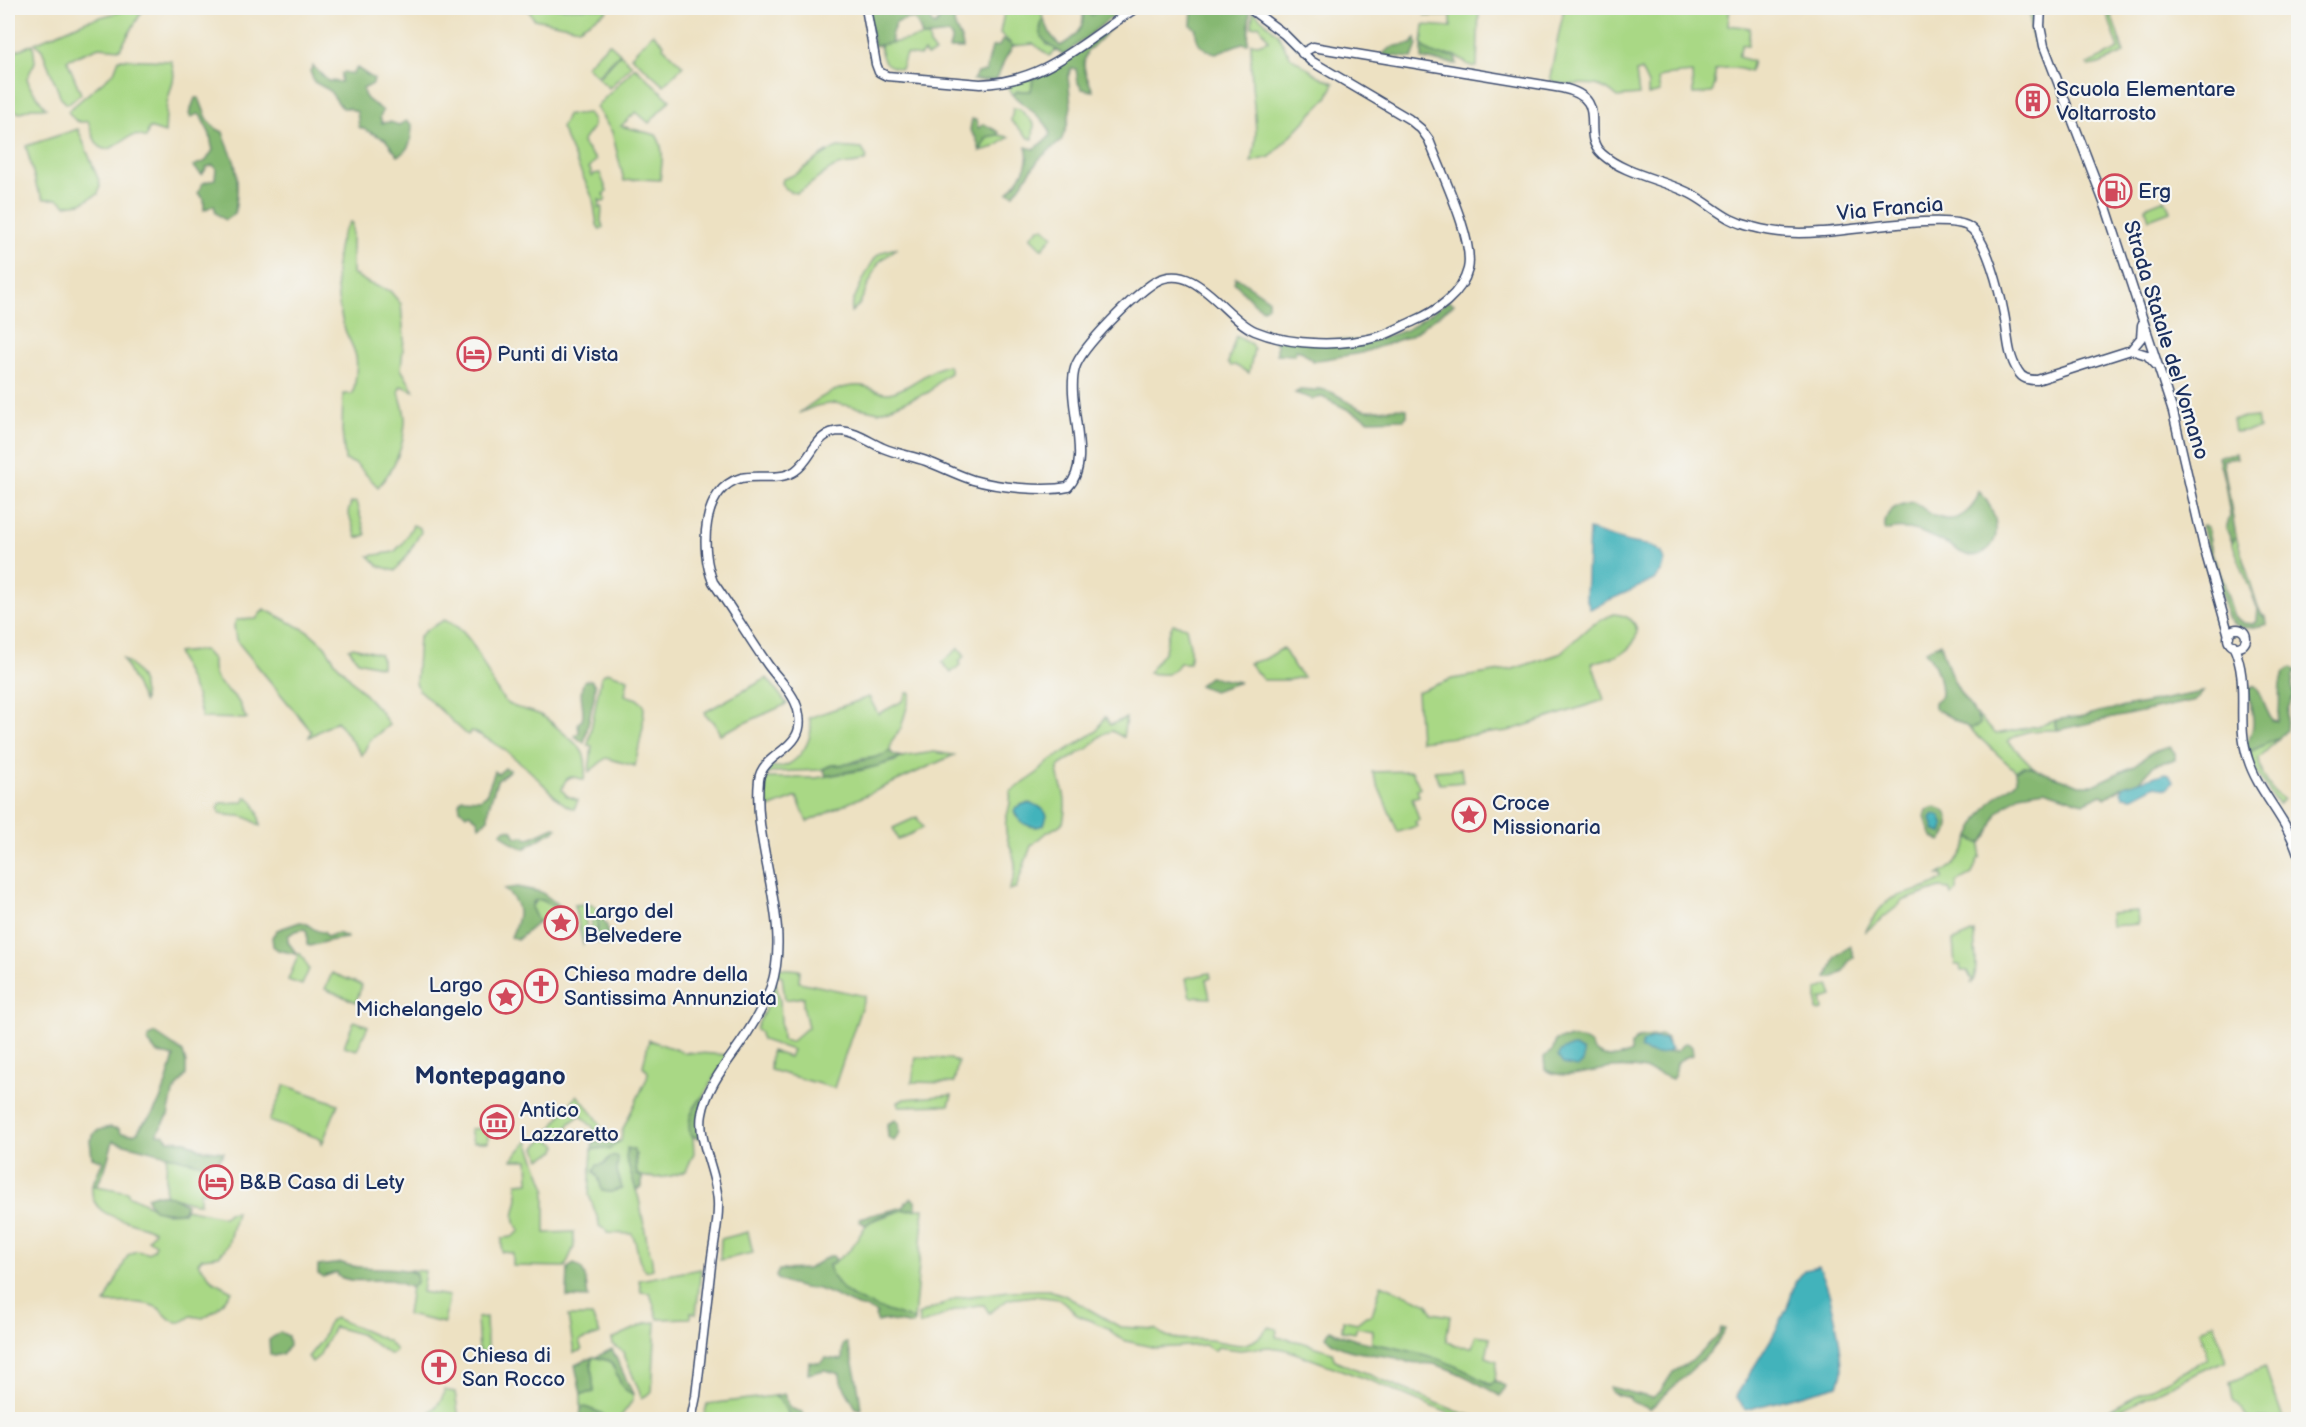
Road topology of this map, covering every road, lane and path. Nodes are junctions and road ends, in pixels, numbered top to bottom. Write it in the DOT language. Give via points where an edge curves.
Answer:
graph roads {
  1 [pos="866,8"];
  2 [pos="1136,8"];
  3 [pos="1249,8"];
  4 [pos="2041,8"];
  5 [pos="1302,53"];
  6 [pos="2140,311"];
  7 [pos="2151,344"];
  8 [pos="2135,349"];
  9 [pos="2159,368"];
  10 [pos="2226,620"];
  11 [pos="2238,629"];
  12 [pos="2234,642"];
  13 [pos="2298,854"];
  14 [pos="691,1419"];
  1 -- 2 [label="main road" via="879,72 894,78 980,84 1028,76 1049,67"];
  3 -- 5 [label="main road"];
  4 -- 6 [label="main road, Strada Statale del Vomano" via="2042,39 2107,210"];
  5 -- 8 [label="main road, Via Francia" via="1313,47 1580,93 1589,102 1596,146 1601,153 1754,228 1819,233 1942,220 1965,224 1983,247 2004,314 2012,358 2027,379 2057,375"];
  5 -- 14 [label="main road" via="1409,119 1429,140 1468,249 1468,268 1461,286 1449,299 1425,316 1381,336 1310,342 1252,330 1193,282 1167,278 1148,288 1091,341 1079,358 1072,382 1078,469 1068,487 1041,489 973,480 848,432 831,432 819,440 793,472 738,479 721,490 709,512 706,548 713,582 788,690 798,707 800,722 794,742 766,765 759,779 763,843 776,933 774,976 751,1026 714,1081 702,1111 702,1135 715,1176 718,1203"];
  6 -- 7 [label="main road, Strada Statale del Vomano"];
  6 -- 8 [label="main road" via="2142,332"];
  7 -- 8 [label="main road, Via Francia"];
  7 -- 9 [label="main road, Strada Statale del Vomano"];
  8 -- 9 [label="main road" via="2147,354"];
  9 -- 10 [label="main road, Strada Statale del Vomano" via="2181,439 2204,547"];
  10 -- 11 [label="main road"];
  10 -- 12 [label="main road, Strada Statale del Vomano"];
  11 -- 12 [label="main road" via="2233,630"];
  11 -- 12 [label="main road" via="2244,632 2245,642"];
  12 -- 13 [label="main road, Strada Statale del Vomano" via="2243,678 2242,723 2247,758 2290,830"];
}
